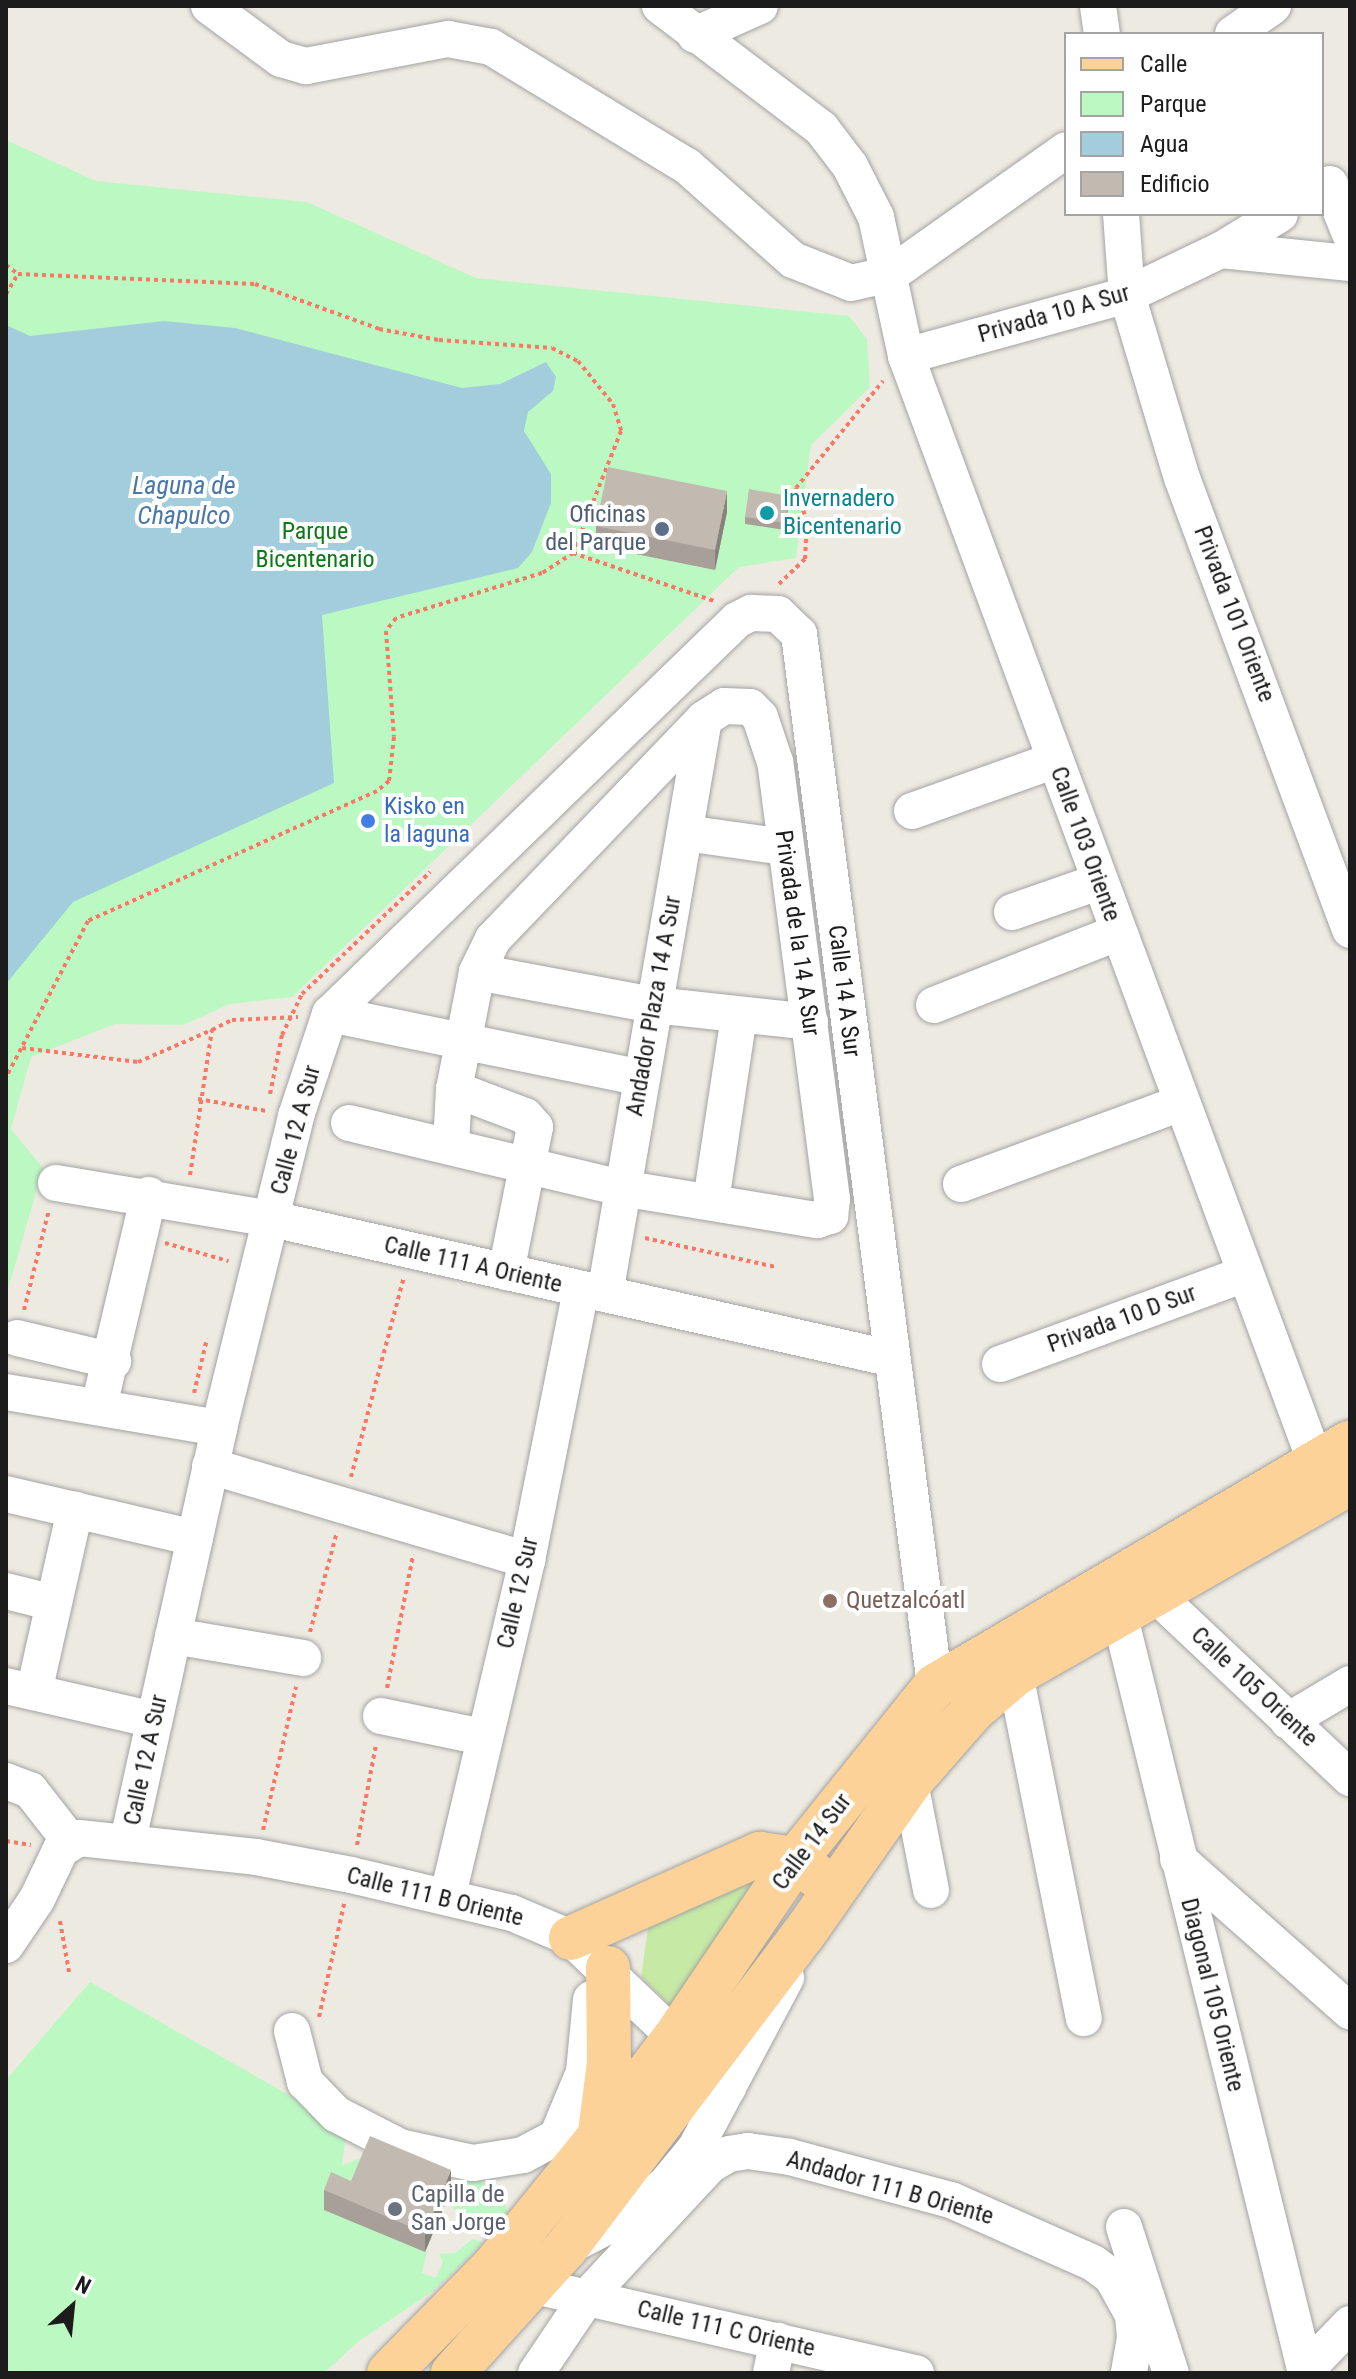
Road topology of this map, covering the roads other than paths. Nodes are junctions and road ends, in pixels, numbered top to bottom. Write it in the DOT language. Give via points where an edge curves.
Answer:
graph roads {
  1 [pos="209,6"];
  2 [pos="760,6"];
  3 [pos="1098,6"];
  4 [pos="1273,6"];
  5 [pos="677,18"];
  6 [pos="1102,32"];
  7 [pos="1236,32"];
  8 [pos="1064,151"];
  9 [pos="1334,182"];
  10 [pos="1121,216"];
  11 [pos="1277,216"];
  12 [pos="1350,234"];
  13 [pos="1221,250"];
  14 [pos="1350,263"];
  15 [pos="891,274"];
  16 [pos="1127,295"];
  17 [pos="906,356"];
  18 [pos="765,614"];
  19 [pos="704,719"];
  20 [pos="1055,760"];
  21 [pos="912,811"];
  22 [pos="685,833"];
  23 [pos="785,847"];
  24 [pos="1098,882"];
  25 [pos="1012,912"];
  26 [pos="1350,930"];
  27 [pos="1117,933"];
  28 [pos="477,972"];
  29 [pos="654,1005"];
  30 [pos="934,1005"];
  31 [pos="330,1014"];
  32 [pos="739,1016"];
  33 [pos="810,1022"];
  34 [pos="463,1042"];
  35 [pos="642,1078"];
  36 [pos="454,1089"];
  37 [pos="1181,1103"];
  38 [pos="349,1123"];
  39 [pos="451,1144"];
  40 [pos="529,1166"];
  41 [pos="56,1183"];
  42 [pos="961,1184"];
  43 [pos="621,1188"];
  44 [pos="149,1195"];
  45 [pos="711,1201"];
  46 [pos="272,1219"];
  47 [pos="506,1272"];
  48 [pos="1245,1274"];
  49 [pos="593,1291"];
  50 [pos="17,1338"];
  51 [pos="889,1358"];
  52 [pos="113,1361"];
  53 [pos="1000,1364"];
  54 [pos="6,1392"];
  55 [pos="99,1406"];
  56 [pos="219,1428"];
  57 [pos="1339,1463"];
  58 [pos="210,1466"];
  59 [pos="6,1494"];
  60 [pos="75,1510"];
  61 [pos="195,1538"];
  62 [pos="527,1560"];
  63 [pos="6,1591"];
  64 [pos="1158,1597"];
  65 [pos="54,1603"];
  66 [pos="1120,1617"];
  67 [pos="173,1636"];
  68 [pos="303,1658"];
  69 [pos="1015,1674"];
  70 [pos="1350,1684"];
  71 [pos="935,1686"];
  72 [pos="20,1689"];
  73 [pos="381,1716"];
  74 [pos="154,1720"];
  75 [pos="1288,1721"];
  76 [pos="483,1737"];
  77 [pos="1350,1778"];
  78 [pos="6,1781"];
  79 [pos="910,1782"];
  80 [pos="128,1840"];
  81 [pos="70,1841"];
  82 [pos="796,1859"];
  83 [pos="1178,1859"];
  84 [pos="834,1890"];
  85 [pos="931,1890"];
  86 [pos="448,1895"];
  87 [pos="6,1945"];
  88 [pos="591,1955"];
  89 [pos="1350,2011"];
  90 [pos="1084,2018"];
  91 [pos="305,2027"];
  92 [pos="703,2063"];
  93 [pos="599,2137"];
  94 [pos="1124,2227"];
  95 [pos="535,2286"];
  96 [pos="588,2296"];
  97 [pos="1350,2324"];
  98 [pos="429,2332"];
  99 [pos="774,2357"];
  100 [pos="1306,2372"];
  101 [pos="360,2373"];
  102 [pos="389,2373"];
  103 [pos="453,2373"];
  104 [pos="536,2373"];
  105 [pos="916,2373"];
  106 [pos="1129,2373"];
  107 [pos="1171,2373"];
  1 -- 15 [label="street" via="281,59 306,66 448,39 491,47 687,166 812,271 851,283"];
  2 -- 5 [label="street"];
  3 -- 6 [label="street"];
  4 -- 7 [label="street"];
  5 -- 15 [label="street, Calle 103 Oriente" via="821,128 850,166 876,217"];
  8 -- 15 [label="street"];
  9 -- 12 [label="street"];
  10 -- 16 [label="street, Privada 101 Oriente"];
  11 -- 13 [label="street, Privada 10 A Sur"];
  13 -- 14 [label="street"];
  13 -- 16 [label="street, Privada 10 A Sur"];
  15 -- 17 [label="street, Calle 103 Oriente"];
  16 -- 17 [label="street, Privada 10 A Sur"];
  16 -- 26 [label="street, Privada 101 Oriente" via="1182,478"];
  17 -- 20 [label="street, Calle 103 Oriente"];
  18 -- 31 [label="street, Calle 12 A Sur" via="726,631"];
  18 -- 51 [label="street, Calle 14 A Sur" via="799,634"];
  19 -- 22 [label="street, Andador Plaza 14 A Sur"];
  19 -- 23 [label="street, Privada de la 14 A Sur" via="736,703 760,717 775,762"];
  19 -- 28 [label="street" via="500,931"];
  20 -- 21 [label="street"];
  20 -- 24 [label="street, Calle 103 Oriente"];
  22 -- 23 [label="street"];
  22 -- 29 [label="street, Andador Plaza 14 A Sur"];
  23 -- 33 [label="street, Privada de la 14 A Sur"];
  24 -- 25 [label="street"];
  24 -- 27 [label="street, Calle 103 Oriente"];
  27 -- 30 [label="street"];
  27 -- 37 [label="street, Calle 103 Oriente"];
  28 -- 29 [label="street"];
  28 -- 34 [label="street"];
  29 -- 32 [label="street"];
  29 -- 35 [label="street, Andador Plaza 14 A Sur"];
  31 -- 34 [label="street"];
  31 -- 46 [label="street, Calle 12 A Sur" via="296,1116"];
  32 -- 33 [label="street"];
  32 -- 45 [label="street"];
  33 -- 45 [label="street, Privada de la 14 A Sur" via="830,1216 817,1220"];
  34 -- 35 [label="street"];
  34 -- 36 [label="street"];
  35 -- 43 [label="street, Andador Plaza 14 A Sur"];
  36 -- 39 [label="street"];
  36 -- 40 [label="street" via="533,1123"];
  37 -- 42 [label="street"];
  37 -- 48 [label="street, Calle 103 Oriente"];
  38 -- 39 [label="street"];
  39 -- 40 [label="street"];
  40 -- 43 [label="street"];
  40 -- 47 [label="street"];
  41 -- 44 [label="street, Calle 111 A Oriente"];
  43 -- 45 [label="street"];
  43 -- 49 [label="street, Andador Plaza 14 A Sur"];
  44 -- 46 [label="street, Calle 111 A Oriente"];
  44 -- 52 [label="street"];
  46 -- 47 [label="street, Calle 111 A Oriente"];
  46 -- 56 [label="street, Calle 12 A Sur"];
  47 -- 49 [label="street, Calle 111 A Oriente"];
  48 -- 53 [label="street, Privada 10 D Sur"];
  48 -- 57 [label="street, Calle 103 Oriente"];
  49 -- 51 [label="street, Calle 111 A Oriente"];
  49 -- 62 [label="street, Calle 12 Sur"];
  50 -- 52 [label="street"];
  51 -- 71 [label="street, Calle 14 A Sur"];
  52 -- 55 [label="street"];
  54 -- 55 [label="street"];
  55 -- 56 [label="street"];
  56 -- 58 [label="street, Calle 12 A Sur"];
  57 -- 64 [label="main road, Calle 14 Sur"];
  57 -- 71 [label="main road, Calle 14 Sur"];
  58 -- 61 [label="street, Calle 12 A Sur"];
  58 -- 62 [label="street"];
  59 -- 60 [label="street"];
  60 -- 61 [label="street"];
  60 -- 65 [label="street"];
  61 -- 67 [label="street, Calle 12 A Sur"];
  62 -- 76 [label="street, Calle 12 Sur"];
  63 -- 65 [label="street"];
  64 -- 66 [label="main road, Calle 14 Sur"];
  64 -- 75 [label="street, Calle 105 Oriente"];
  65 -- 72 [label="street"];
  66 -- 69 [label="main road, Calle 14 Sur"];
  66 -- 83 [label="street, Diagonal 105 Oriente"];
  67 -- 68 [label="street"];
  67 -- 74 [label="street, Calle 12 A Sur"];
  69 -- 79 [label="main road, Calle 14 Sur" via="973,1710"];
  69 -- 90 [label="street"];
  70 -- 75 [label="street"];
  71 -- 82 [label="main road, Calle 14 Sur"];
  72 -- 74 [label="street"];
  73 -- 76 [label="street"];
  74 -- 80 [label="street, Calle 12 A Sur"];
  75 -- 77 [label="street, Calle 105 Oriente"];
  76 -- 86 [label="street, Calle 12 Sur"];
  78 -- 81 [label="street" via="30,1790"];
  79 -- 84 [label="main road, Calle 14 Sur"];
  79 -- 85 [label="street"];
  80 -- 81 [label="street, Calle 111 B Oriente"];
  80 -- 86 [label="street, Calle 111 B Oriente" via="256,1857"];
  81 -- 87 [label="street"];
  82 -- 84 [label="main road"];
  82 -- 88 [label="main road" via="760,1854"];
  82 -- 92 [label="main road, Calle 14 Sur"];
  83 -- 89 [label="street"];
  83 -- 100 [label="street, Diagonal 105 Oriente"];
  84 -- 92 [label="main road, Calle 14 Sur"];
  86 -- 88 [label="street, Calle 111 B Oriente" via="512,1913"];
  88 -- 91 [label="street" via="578,2098 557,2137 523,2155 473,2163 359,2130 305,2082"];
  88 -- 92 [label="street, Calle 111 B Oriente"];
  88 -- 93 [label="main road" via="609,2063"];
  92 -- 93 [label="main road, Calle 14 Sur"];
  92 -- 95 [label="main road, Calle 14 Sur"];
  93 -- 98 [label="main road, Calle 14 Sur" via="495,2265"];
  94 -- 107 [label="street"];
  95 -- 96 [label="street, Calle 111 C Oriente"];
  95 -- 103 [label="main road, Calle 14 Sur"];
  96 -- 99 [label="street, Calle 111 C Oriente"];
  96 -- 104 [label="street"];
  96 -- 106 [label="street, Andador 111 B Oriente" via="710,2165 729,2154 790,2157 951,2200 1093,2263 1125,2295 1135,2338"];
  97 -- 100 [label="street"];
  98 -- 101 [label="main road" via="388,2349"];
  98 -- 102 [label="main road, Calle 14 Sur"];
  99 -- 105 [label="street, Calle 111 C Oriente"];
}
